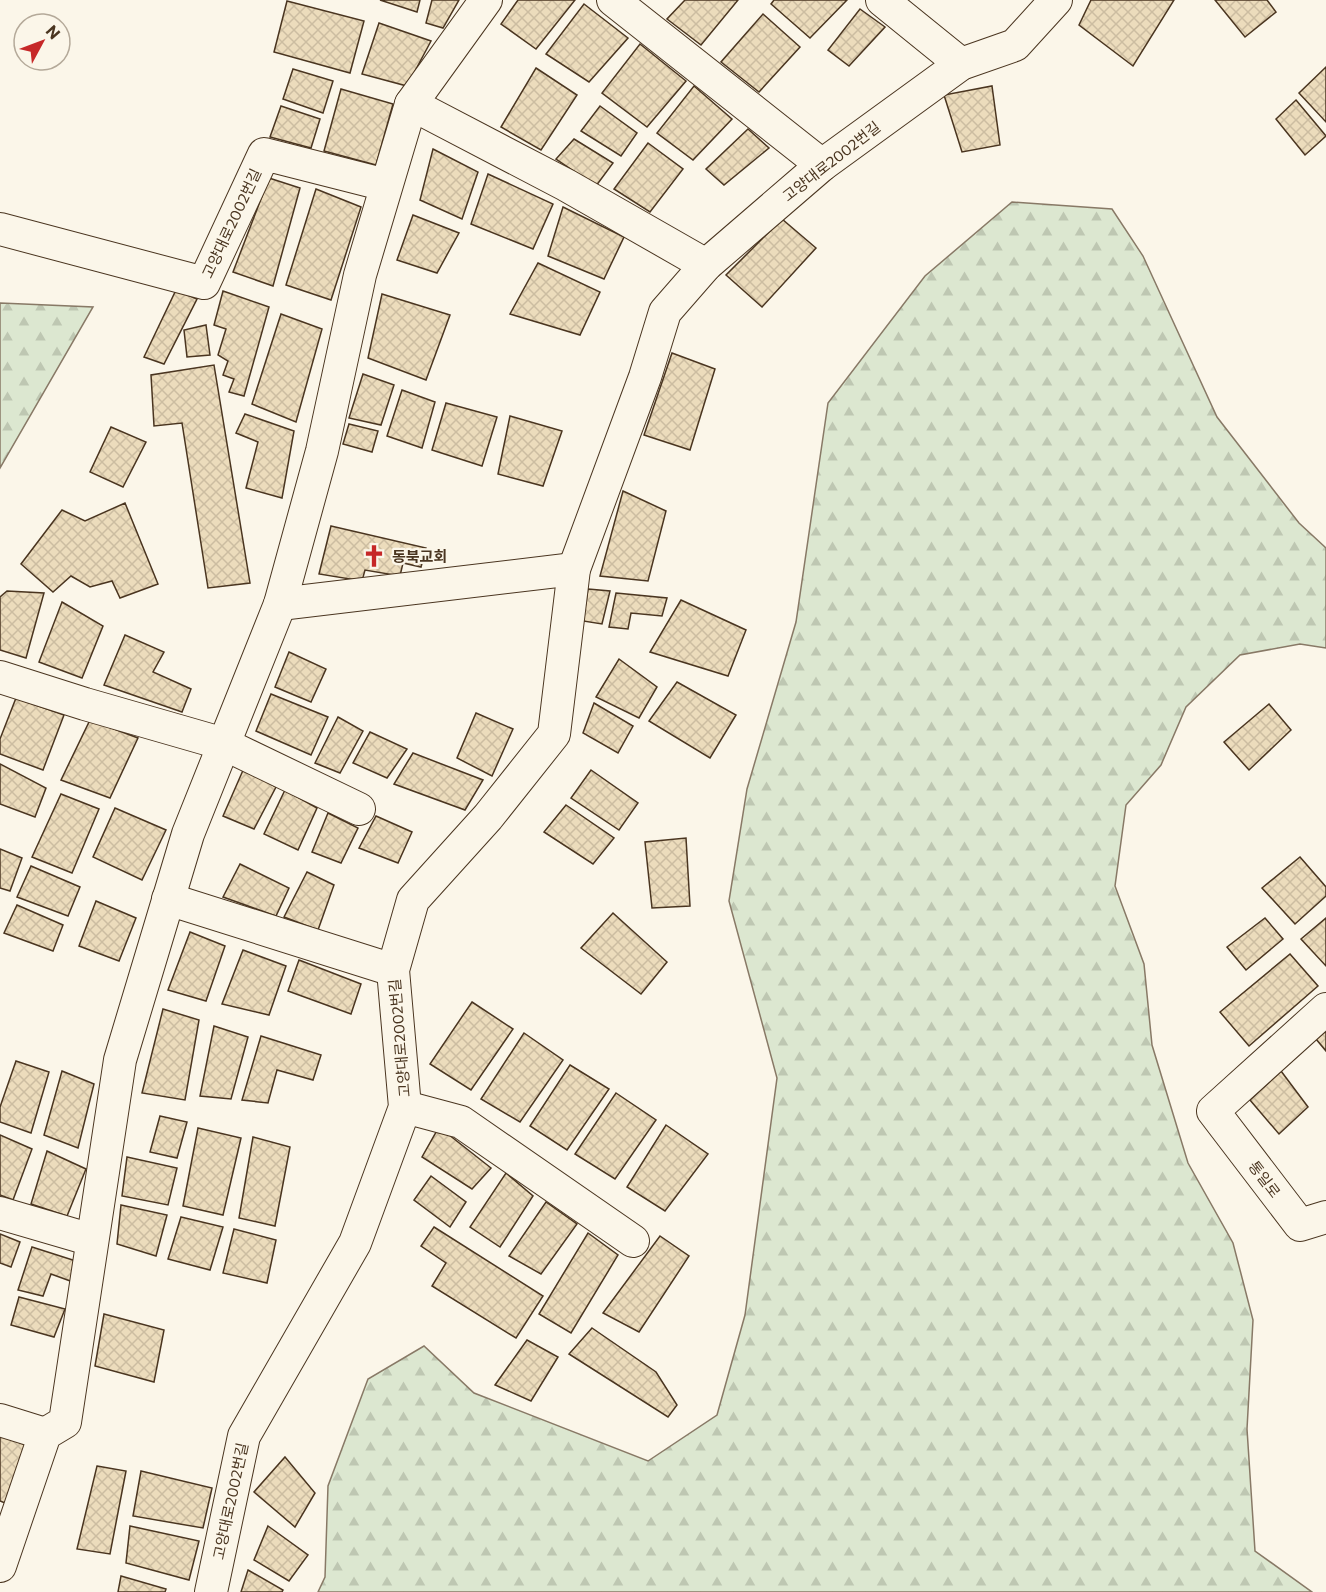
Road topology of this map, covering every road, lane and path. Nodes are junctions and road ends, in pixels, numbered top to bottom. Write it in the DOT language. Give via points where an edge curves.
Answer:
graph roads {
  1 [pos="486,0"];
  2 [pos="613,0"];
  3 [pos="882,0"];
  4 [pos="1056,0"];
  5 [pos="961,64"];
  6 [pos="411,104"];
  7 [pos="822,165"];
  8 [pos="386,185"];
  9 [pos="0,229"];
  10 [pos="706,265"];
  11 [pos="574,569"];
  12 [pos="280,604"];
  13 [pos="0,677"];
  14 [pos="224,744"];
  15 [pos="359,809"];
  16 [pos="168,899"];
  17 [pos="393,970"];
  18 [pos="1326,1009"];
  19 [pos="405,1107"];
  20 [pos="0,1213"];
  21 [pos="1326,1217"];
  22 [pos="92,1240"];
  23 [pos="633,1241"];
  24 [pos="0,1420"];
  25 [pos="45,1434"];
  26 [pos="0,1566"];
  27 [pos="211,1592"];
  1 -- 6 [label="street"];
  2 -- 7 [label="street"];
  3 -- 5 [label="street"];
  4 -- 5 [label="street, 고양대로2002번길" via="1015,45"];
  5 -- 7 [label="street, 고양대로2002번길"];
  6 -- 8 [label="street"];
  6 -- 10 [label="street" via="566,185"];
  7 -- 10 [label="street, 고양대로2002번길"];
  8 -- 9 [label="street, 고양대로2002번길" via="264,154 204,284"];
  8 -- 12 [label="street" via="360,275 322,451"];
  10 -- 11 [label="street, 고양대로2002번길" via="666,312"];
  11 -- 12 [label="street"];
  11 -- 17 [label="street, 고양대로2002번길" via="554,734 488,817 413,900"];
  12 -- 14 [label="street"];
  13 -- 14 [label="street"];
  14 -- 15 [label="street"];
  14 -- 16 [label="street" via="188,834"];
  16 -- 17 [label="street"];
  16 -- 22 [label="street" via="120,1060"];
  17 -- 19 [label="street, 고양대로2002번길"];
  18 -- 21 [label="street, 통일로" via="1214,1111 1300,1225"];
  19 -- 23 [label="street" via="461,1122"];
  19 -- 27 [label="street, 고양대로2002번길" via="355,1243 244,1436"];
  20 -- 22 [label="street"];
  22 -- 25 [label="street" via="65,1422"];
  24 -- 25 [label="street"];
  25 -- 26 [label="street"];
}
